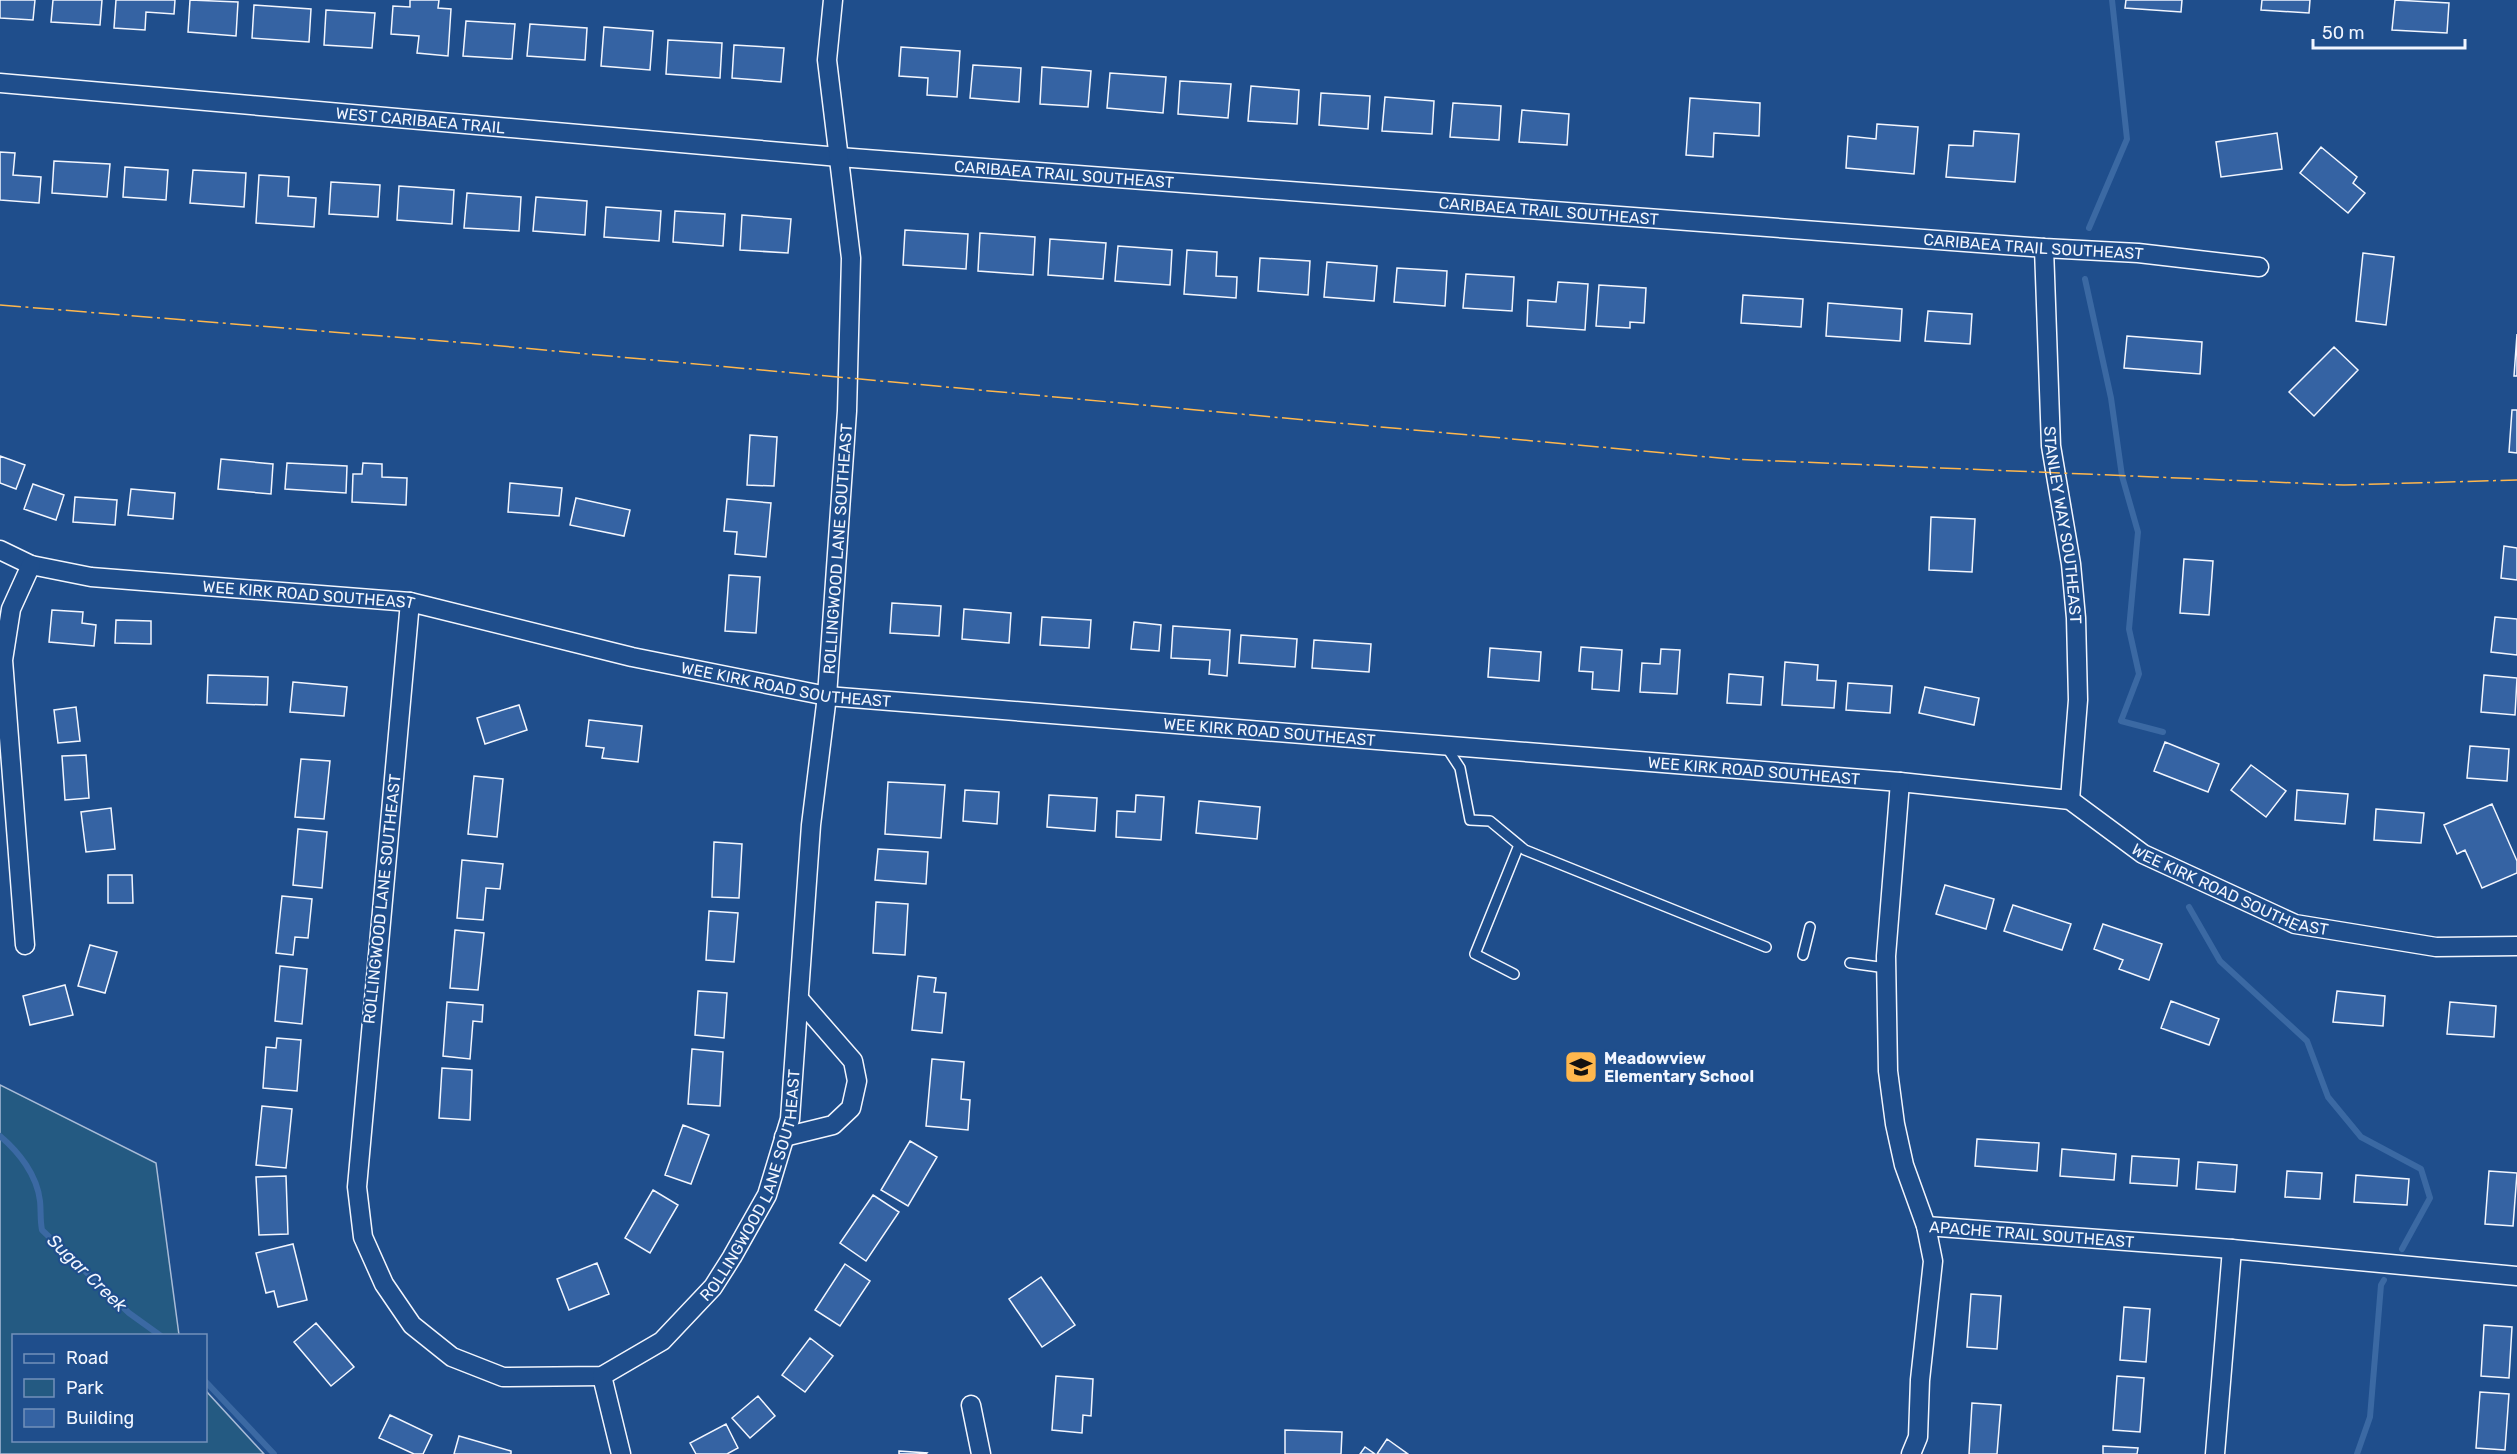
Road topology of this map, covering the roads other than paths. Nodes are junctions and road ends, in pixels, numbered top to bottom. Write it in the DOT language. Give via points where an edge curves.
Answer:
graph roads {
  1 [pos="833,0"];
  2 [pos="0,82"];
  3 [pos="839,157"];
  4 [pos="2044,248"];
  5 [pos="2259,267"];
  6 [pos="0,550"];
  7 [pos="31,566"];
  8 [pos="410,602"];
  9 [pos="827,696"];
  10 [pos="1445,745"];
  11 [pos="7,777"];
  12 [pos="1900,782"];
  13 [pos="2070,800"];
  14 [pos="1519,845"];
  15 [pos="1810,927"];
  16 [pos="25,945"];
  17 [pos="2517,946"];
  18 [pos="1766,947"];
  19 [pos="1803,955"];
  20 [pos="1850,963"];
  21 [pos="1886,968"];
  22 [pos="1514,974"];
  23 [pos="799,999"];
  24 [pos="784,1137"];
  25 [pos="1926,1226"];
  26 [pos="2232,1249"];
  27 [pos="2517,1276"];
  28 [pos="602,1376"];
  29 [pos="971,1405"];
  30 [pos="621,1454"];
  31 [pos="981,1454"];
  32 [pos="1911,1454"];
  33 [pos="2215,1454"];
  1 -- 3 [label="street, ROLLINGWOOD LANE SOUTHEAST" via="827,60"];
  2 -- 3 [label="street, WEST CARIBAEA TRAIL"];
  3 -- 4 [label="street, CARIBAEA TRAIL SOUTHEAST"];
  3 -- 9 [label="street, ROLLINGWOOD LANE SOUTHEAST" via="851,258 847,411"];
  4 -- 5 [label="street, CARIBAEA TRAIL SOUTHEAST" via="2138,253"];
  4 -- 13 [label="street, STANLEY WAY SOUTHEAST" via="2051,446 2076,618 2078,700"];
  6 -- 7 [label="street, WEE KIRK ROAD SOUTHEAST"];
  7 -- 8 [label="street, WEE KIRK ROAD SOUTHEAST" via="91,577"];
  7 -- 11 [label="street" via="11,609 3,660"];
  8 -- 9 [label="street, WEE KIRK ROAD SOUTHEAST" via="632,657"];
  8 -- 28 [label="street, ROLLINGWOOD LANE SOUTHEAST" via="357,1187 363,1237 384,1284 412,1324 452,1357 502,1377"];
  9 -- 10 [label="street, WEE KIRK ROAD SOUTHEAST"];
  9 -- 23 [label="street, ROLLINGWOOD LANE SOUTHEAST" via="811,825"];
  10 -- 12 [label="street, WEE KIRK ROAD SOUTHEAST"];
  10 -- 14 [label="lane" via="1460,768 1470,820 1490,821"];
  11 -- 16 [label="street"];
  12 -- 13 [label="street, WEE KIRK ROAD SOUTHEAST"];
  12 -- 21 [label="street, APACHE TRAIL SOUTHEAST"];
  13 -- 17 [label="street, WEE KIRK ROAD SOUTHEAST" via="2143,854 2295,924 2436,947"];
  14 -- 18 [label="lane"];
  14 -- 22 [label="lane" via="1475,954"];
  15 -- 19 [label="lane"];
  20 -- 21 [label="lane"];
  21 -- 25 [label="street, APACHE TRAIL SOUTHEAST" via="1888,1071 1895,1124 1904,1165"];
  23 -- 24 [label="street, ROLLINGWOOD LANE SOUTHEAST" via="790,1119"];
  23 -- 24 [label="street" via="853,1061 856,1081 851,1108 833,1125"];
  24 -- 28 [label="street, ROLLINGWOOD LANE SOUTHEAST" via="767,1195 713,1287 662,1341"];
  25 -- 26 [label="street, APACHE TRAIL SOUTHEAST"];
  25 -- 32 [label="street" via="1934,1261 1920,1380 1918,1437"];
  26 -- 27 [label="street, APACHE TRAIL SOUTHEAST"];
  26 -- 33 [label="street"];
  28 -- 30 [label="street"];
  29 -- 31 [label="street"];
}
